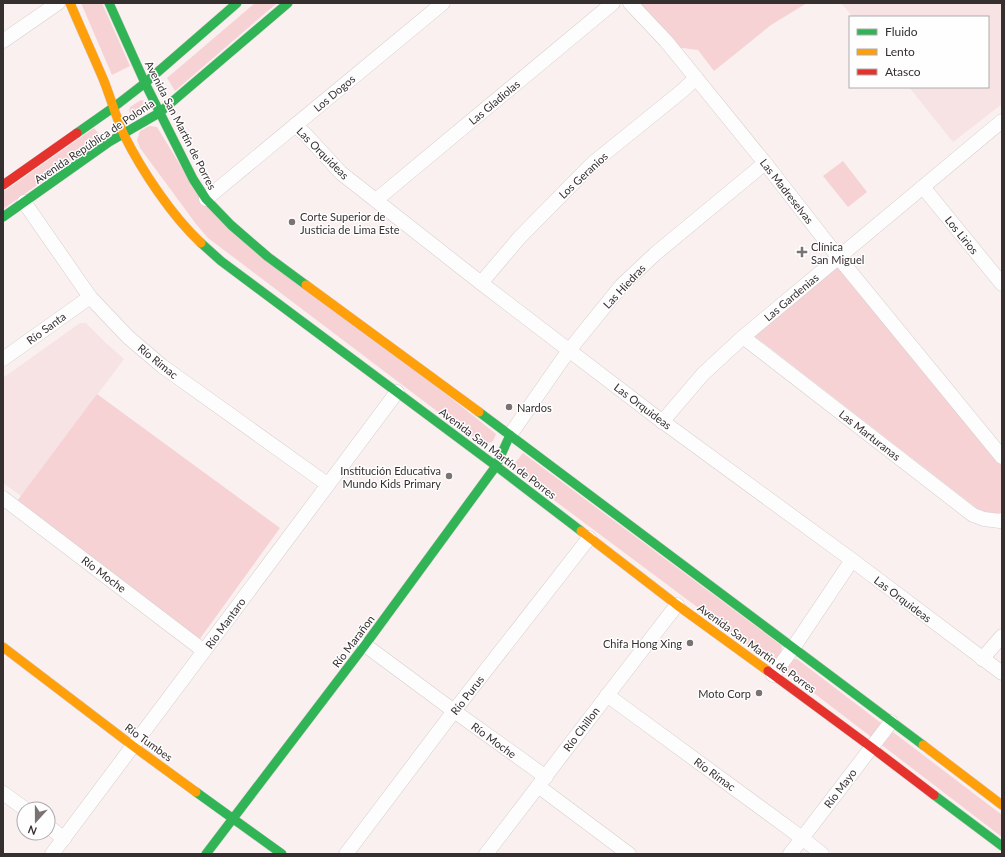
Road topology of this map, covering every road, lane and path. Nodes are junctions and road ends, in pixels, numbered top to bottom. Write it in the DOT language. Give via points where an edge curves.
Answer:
graph roads {
  1 [pos="58,3"];
  2 [pos="70,3"];
  3 [pos="109,3"];
  4 [pos="237,3"];
  5 [pos="288,3"];
  6 [pos="443,3"];
  7 [pos="613,3"];
  8 [pos="630,3"];
  9 [pos="3,41"];
  10 [pos="696,78"];
  11 [pos="145,83"];
  12 [pos="114,107"];
  13 [pos="159,113"];
  14 [pos="1002,121"];
  15 [pos="295,125"];
  16 [pos="124,134"];
  17 [pos="765,162"];
  18 [pos="3,185"];
  19 [pos="923,186"];
  20 [pos="206,199"];
  21 [pos="376,200"];
  22 [pos="24,202"];
  23 [pos="3,217"];
  24 [pos="839,258"];
  25 [pos="481,283"];
  26 [pos="1002,284"];
  27 [pos="90,297"];
  28 [pos="743,337"];
  29 [pos="569,350"];
  30 [pos="3,359"];
  31 [pos="397,392"];
  32 [pos="662,422"];
  33 [pos="510,435"];
  34 [pos="1002,457"];
  35 [pos="496,466"];
  36 [pos="327,484"];
  37 [pos="3,498"];
  38 [pos="1002,520"];
  39 [pos="589,538"];
  40 [pos="852,560"];
  41 [pos="677,605"];
  42 [pos="1002,636"];
  43 [pos="365,645"];
  44 [pos="3,647"];
  45 [pos="793,648"];
  46 [pos="204,651"];
  47 [pos="982,659"];
  48 [pos="1002,673"];
  49 [pos="773,675"];
  50 [pos="607,695"];
  51 [pos="454,712"];
  52 [pos="891,722"];
  53 [pos="133,746"];
  54 [pos="871,747"];
  55 [pos="542,782"];
  56 [pos="3,793"];
  57 [pos="16,802"];
  58 [pos="1002,805"];
  59 [pos="232,818"];
  60 [pos="56,832"];
  61 [pos="802,838"];
  62 [pos="64,839"];
  63 [pos="1002,846"];
  64 [pos="52,854"];
  65 [pos="206,854"];
  66 [pos="282,854"];
  67 [pos="346,854"];
  68 [pos="486,854"];
  69 [pos="629,854"];
  70 [pos="790,854"];
  71 [pos="822,854"];
  1 -- 9 [label="street"];
  2 -- 12 [label="main road, Avenida San Martín de Porres"];
  3 -- 11 [label="main road, Avenida San Martín de Porres"];
  4 -- 11 [label="main road, Avenida República de Polonia"];
  5 -- 13 [label="main road, Avenida República de Polonia"];
  6 -- 15 [label="street, Los Dogos"];
  7 -- 21 [label="street, Las Gladiolas"];
  8 -- 10 [label="street, Las Madreselvas"];
  10 -- 17 [label="street, Las Madreselvas"];
  10 -- 25 [label="street, Los Geranios" via="593,163 520,237"];
  11 -- 12 [label="main road, Avenida República de Polonia"];
  11 -- 13 [label="main road, Avenida San Martín de Porres"];
  12 -- 16 [label="main road, Avenida San Martín de Porres"];
  12 -- 18 [label="main road, Avenida República de Polonia"];
  13 -- 16 [label="main road, Avenida República de Polonia"];
  13 -- 20 [label="main road, Avenida San Martín de Porres"];
  14 -- 19 [label="street, Las Gardenias"];
  15 -- 20 [label="street, Los Dogos"];
  15 -- 21 [label="street, Las Orquideas" via="341,173"];
  16 -- 22 [label="main road, Avenida República de Polonia"];
  16 -- 31 [label="main road, Avenida San Martín de Porres" via="152,183 196,238 221,261"];
  17 -- 24 [label="street, Las Madreselvas"];
  17 -- 29 [label="street, Las Hiedras" via="622,285"];
  19 -- 24 [label="street, Las Gardenias"];
  19 -- 26 [label="street, Los Lirios"];
  20 -- 33 [label="main road, Avenida San Martín de Porres" via="268,257"];
  21 -- 25 [label="street, Las Orquideas"];
  22 -- 23 [label="main road, Avenida República de Polonia"];
  22 -- 27 [label="street, Río Rimac"];
  24 -- 28 [label="street, Las Gardenias"];
  24 -- 34 [label="street, Las Madreselvas"];
  25 -- 29 [label="street, Las Orquideas"];
  27 -- 30 [label="street, Río Santa"];
  27 -- 36 [label="street, Río Rimac" via="128,337 162,366"];
  28 -- 32 [label="street, Las Gardenias" via="703,374"];
  28 -- 38 [label="street, Las Marturanas" via="973,515 984,520"];
  29 -- 32 [label="street, Las Orquideas"];
  29 -- 33 [label="street, Las Hiedras"];
  31 -- 35 [label="main road, Avenida San Martín de Porres"];
  31 -- 36 [label="street, Río Mantaro"];
  32 -- 40 [label="street, Las Orquideas"];
  33 -- 35 [label="main road, Río Marañon"];
  33 -- 45 [label="main road, Avenida San Martín de Porres"];
  35 -- 39 [label="main road, Avenida San Martín de Porres"];
  35 -- 43 [label="main road, Río Marañon"];
  36 -- 46 [label="street, Río Mantaro"];
  37 -- 46 [label="street, Río Moche"];
  39 -- 41 [label="main road, Avenida San Martín de Porres"];
  39 -- 51 [label="street, Río Purus"];
  40 -- 45 [label="street"];
  40 -- 47 [label="street, Las Orquideas"];
  41 -- 49 [label="main road, Avenida San Martín de Porres"];
  41 -- 50 [label="street, Río Chillon"];
  42 -- 47 [label="street"];
  43 -- 51 [label="street, Río Moche"];
  43 -- 59 [label="main road, Río Marañon"];
  44 -- 53 [label="main road, Rio Tumbes"];
  45 -- 49 [label="street"];
  45 -- 52 [label="main road, Avenida San Martín de Porres"];
  46 -- 53 [label="street, Río Mantaro"];
  47 -- 48 [label="street, Las Orquideas"];
  49 -- 54 [label="main road, Avenida San Martín de Porres"];
  50 -- 55 [label="street, Río Chillon"];
  50 -- 61 [label="street, Río Rimac"];
  51 -- 55 [label="street, Río Moche"];
  51 -- 67 [label="street, Río Purus"];
  52 -- 54 [label="street, Río Mayo"];
  52 -- 58 [label="main road, Avenida San Martín de Porres"];
  53 -- 59 [label="main road, Rio Tumbes"];
  53 -- 62 [label="street, Río Mantaro"];
  54 -- 61 [label="street, Río Mayo"];
  54 -- 63 [label="main road, Avenida San Martín de Porres"];
  55 -- 68 [label="street, Río Chillon"];
  55 -- 69 [label="street, Río Moche"];
  56 -- 57 [label="street"];
  59 -- 65 [label="main road, Río Marañon"];
  59 -- 66 [label="main road, Rio Tumbes"];
  60 -- 62 [label="street"];
  61 -- 70 [label="street, Río Mayo"];
  61 -- 71 [label="street, Río Rimac"];
  62 -- 64 [label="street, Río Mantaro"];
}
